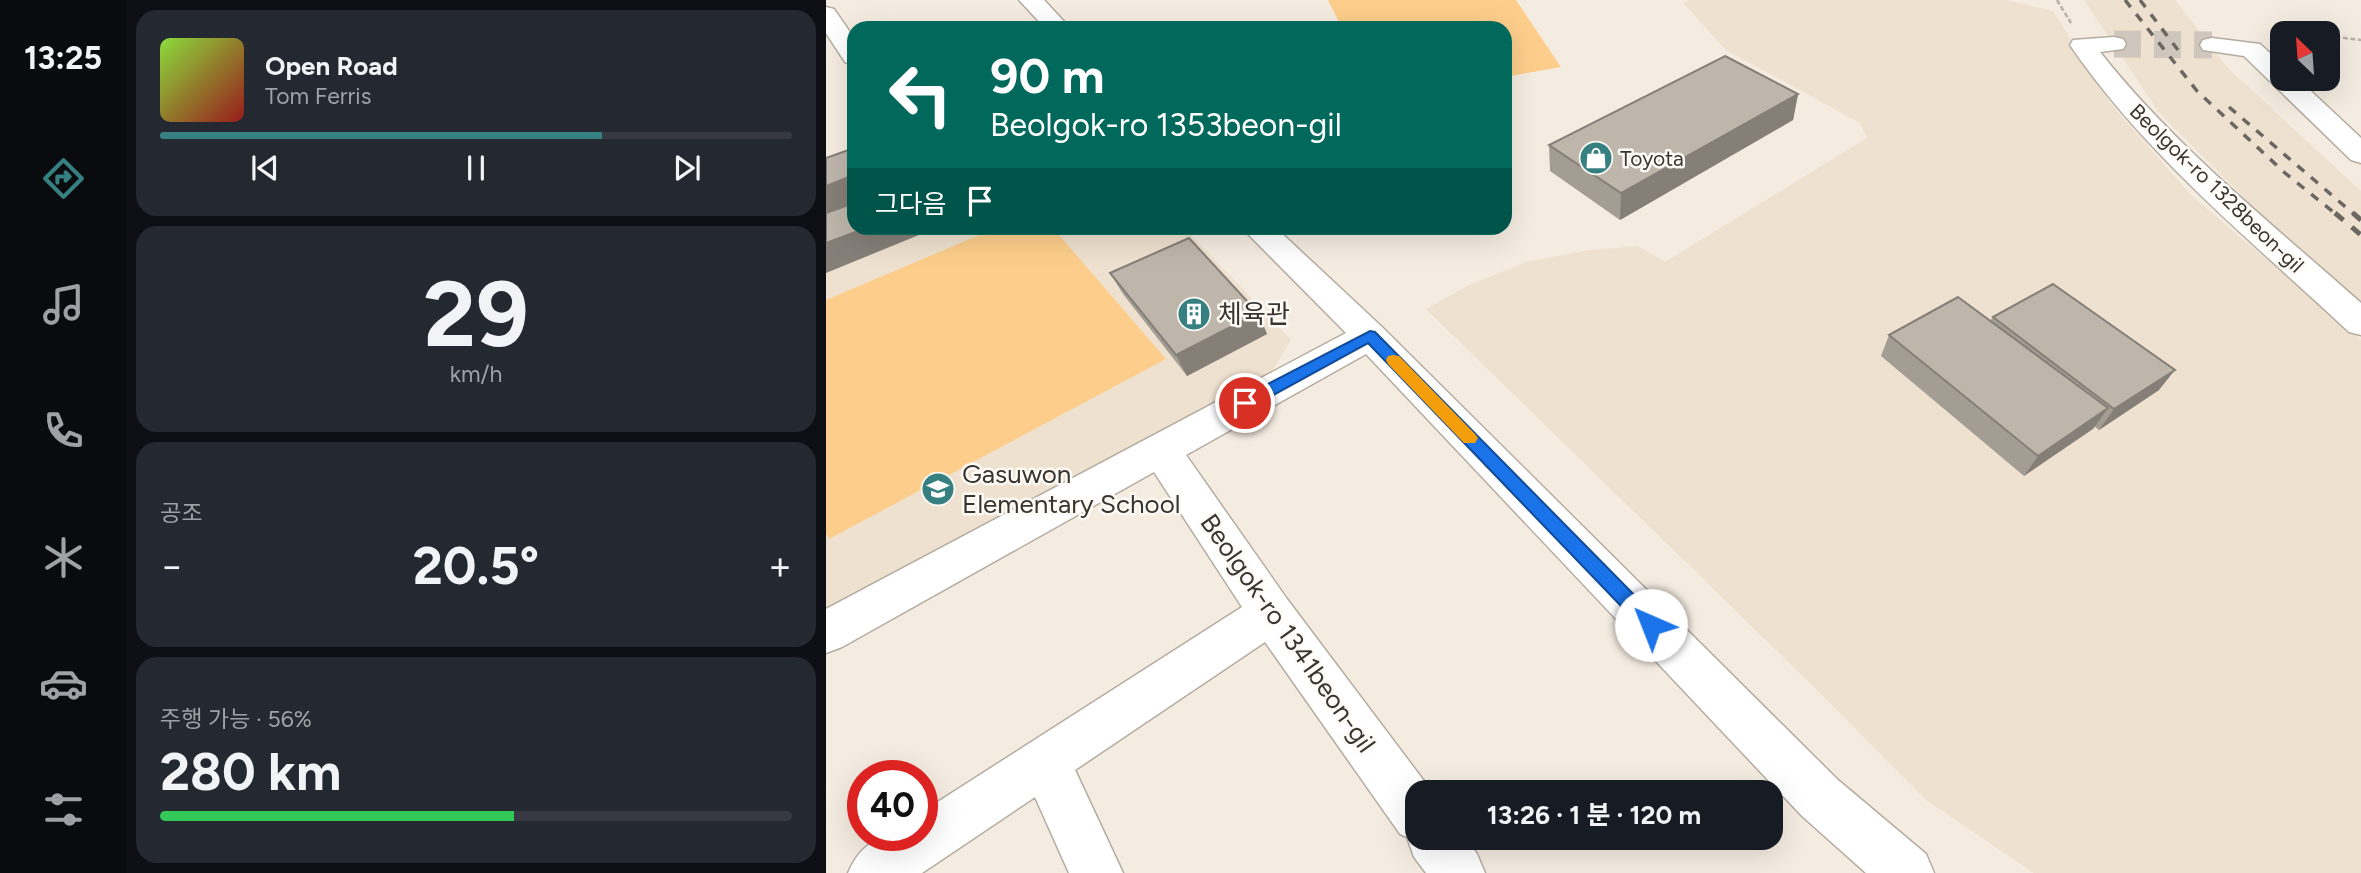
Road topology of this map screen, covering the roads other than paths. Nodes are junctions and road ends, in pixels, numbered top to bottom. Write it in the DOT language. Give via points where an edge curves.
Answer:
graph roads {
  1 [pos="1031,0"];
  2 [pos="826,15"];
  3 [pos="1051,21"];
  4 [pos="2114,44"];
  5 [pos="2212,45"];
  6 [pos="847,46"];
  7 [pos="2270,67"];
  8 [pos="2296,91"];
  9 [pos="2361,154"];
  10 [pos="1265,235"];
  11 [pos="2361,323"];
  12 [pos="1370,336"];
  13 [pos="1160,449"];
  14 [pos="1271,613"];
  15 [pos="826,632"];
  16 [pos="1045,762"];
  17 [pos="1405,798"];
  18 [pos="1442,850"];
  19 [pos="875,873"];
  20 [pos="1096,873"];
  21 [pos="1458,873"];
  22 [pos="1907,873"];
  1 -- 3 [label="street"];
  2 -- 6 [label="street"];
  4 -- 11 [label="street, Beolgok-ro 1328beon-gil" via="2082,45 2168,146"];
  5 -- 7 [label="street" via="2251,49"];
  8 -- 9 [label="street"];
  10 -- 12 [label="street"];
  12 -- 13 [label="street"];
  12 -- 22 [label="street" via="1820,798"];
  13 -- 14 [label="street, Beolgok-ro 1341beon-gil"];
  13 -- 15 [label="street"];
  14 -- 16 [label="street"];
  14 -- 17 [label="street, Beolgok-ro 1341beon-gil"];
  16 -- 19 [label="street"];
  16 -- 20 [label="street"];
  18 -- 21 [label="street"];
}
